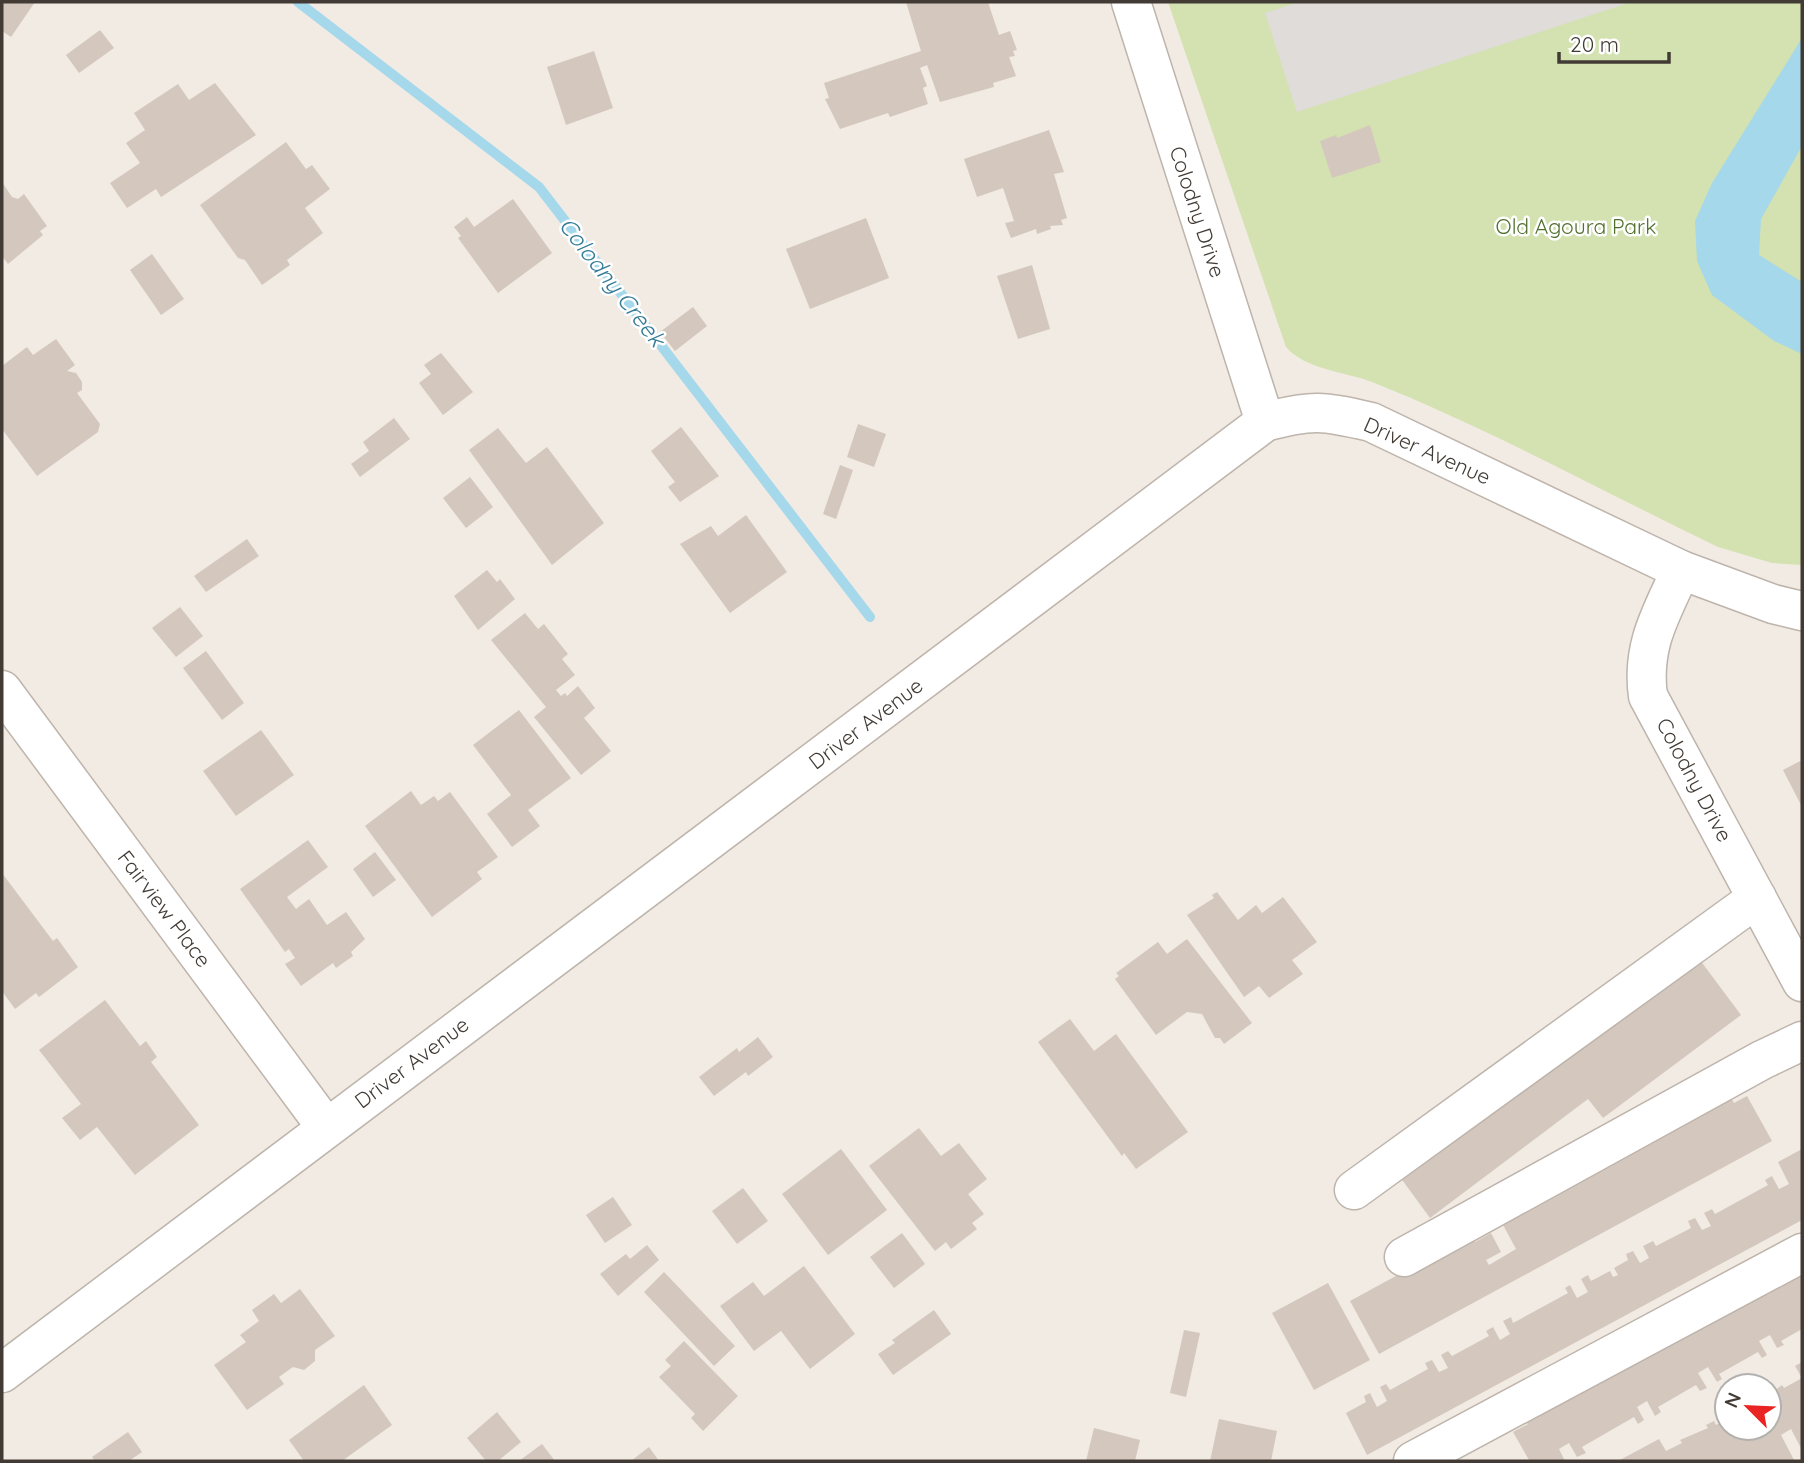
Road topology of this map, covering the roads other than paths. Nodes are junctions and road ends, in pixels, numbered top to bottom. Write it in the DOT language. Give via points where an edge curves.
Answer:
graph roads {
  1 [pos="1131,2"];
  2 [pos="1265,422"];
  3 [pos="1681,570"];
  4 [pos="1802,611"];
  5 [pos="2,690"];
  6 [pos="1757,898"];
  7 [pos="1802,982"];
  8 [pos="1802,1041"];
  9 [pos="326,1127"];
  10 [pos="1354,1190"];
  11 [pos="1802,1253"];
  12 [pos="1404,1257"];
  13 [pos="2,1373"];
  14 [pos="1413,1461"];
  1 -- 2 [label="street, Colodny Drive"];
  2 -- 3 [label="street, Driver Avenue" via="1303,411 1371,422"];
  2 -- 9 [label="street, Driver Avenue"];
  3 -- 4 [label="street, Driver Avenue"];
  3 -- 6 [label="street, Colodny Drive" via="1647,647 1648,696"];
  5 -- 9 [label="street, Fairview Place"];
  6 -- 7 [label="street, Colodny Drive"];
  6 -- 10 [label="street"];
  8 -- 12 [label="street"];
  9 -- 13 [label="street, Driver Avenue"];
  11 -- 14 [label="street"];
}
